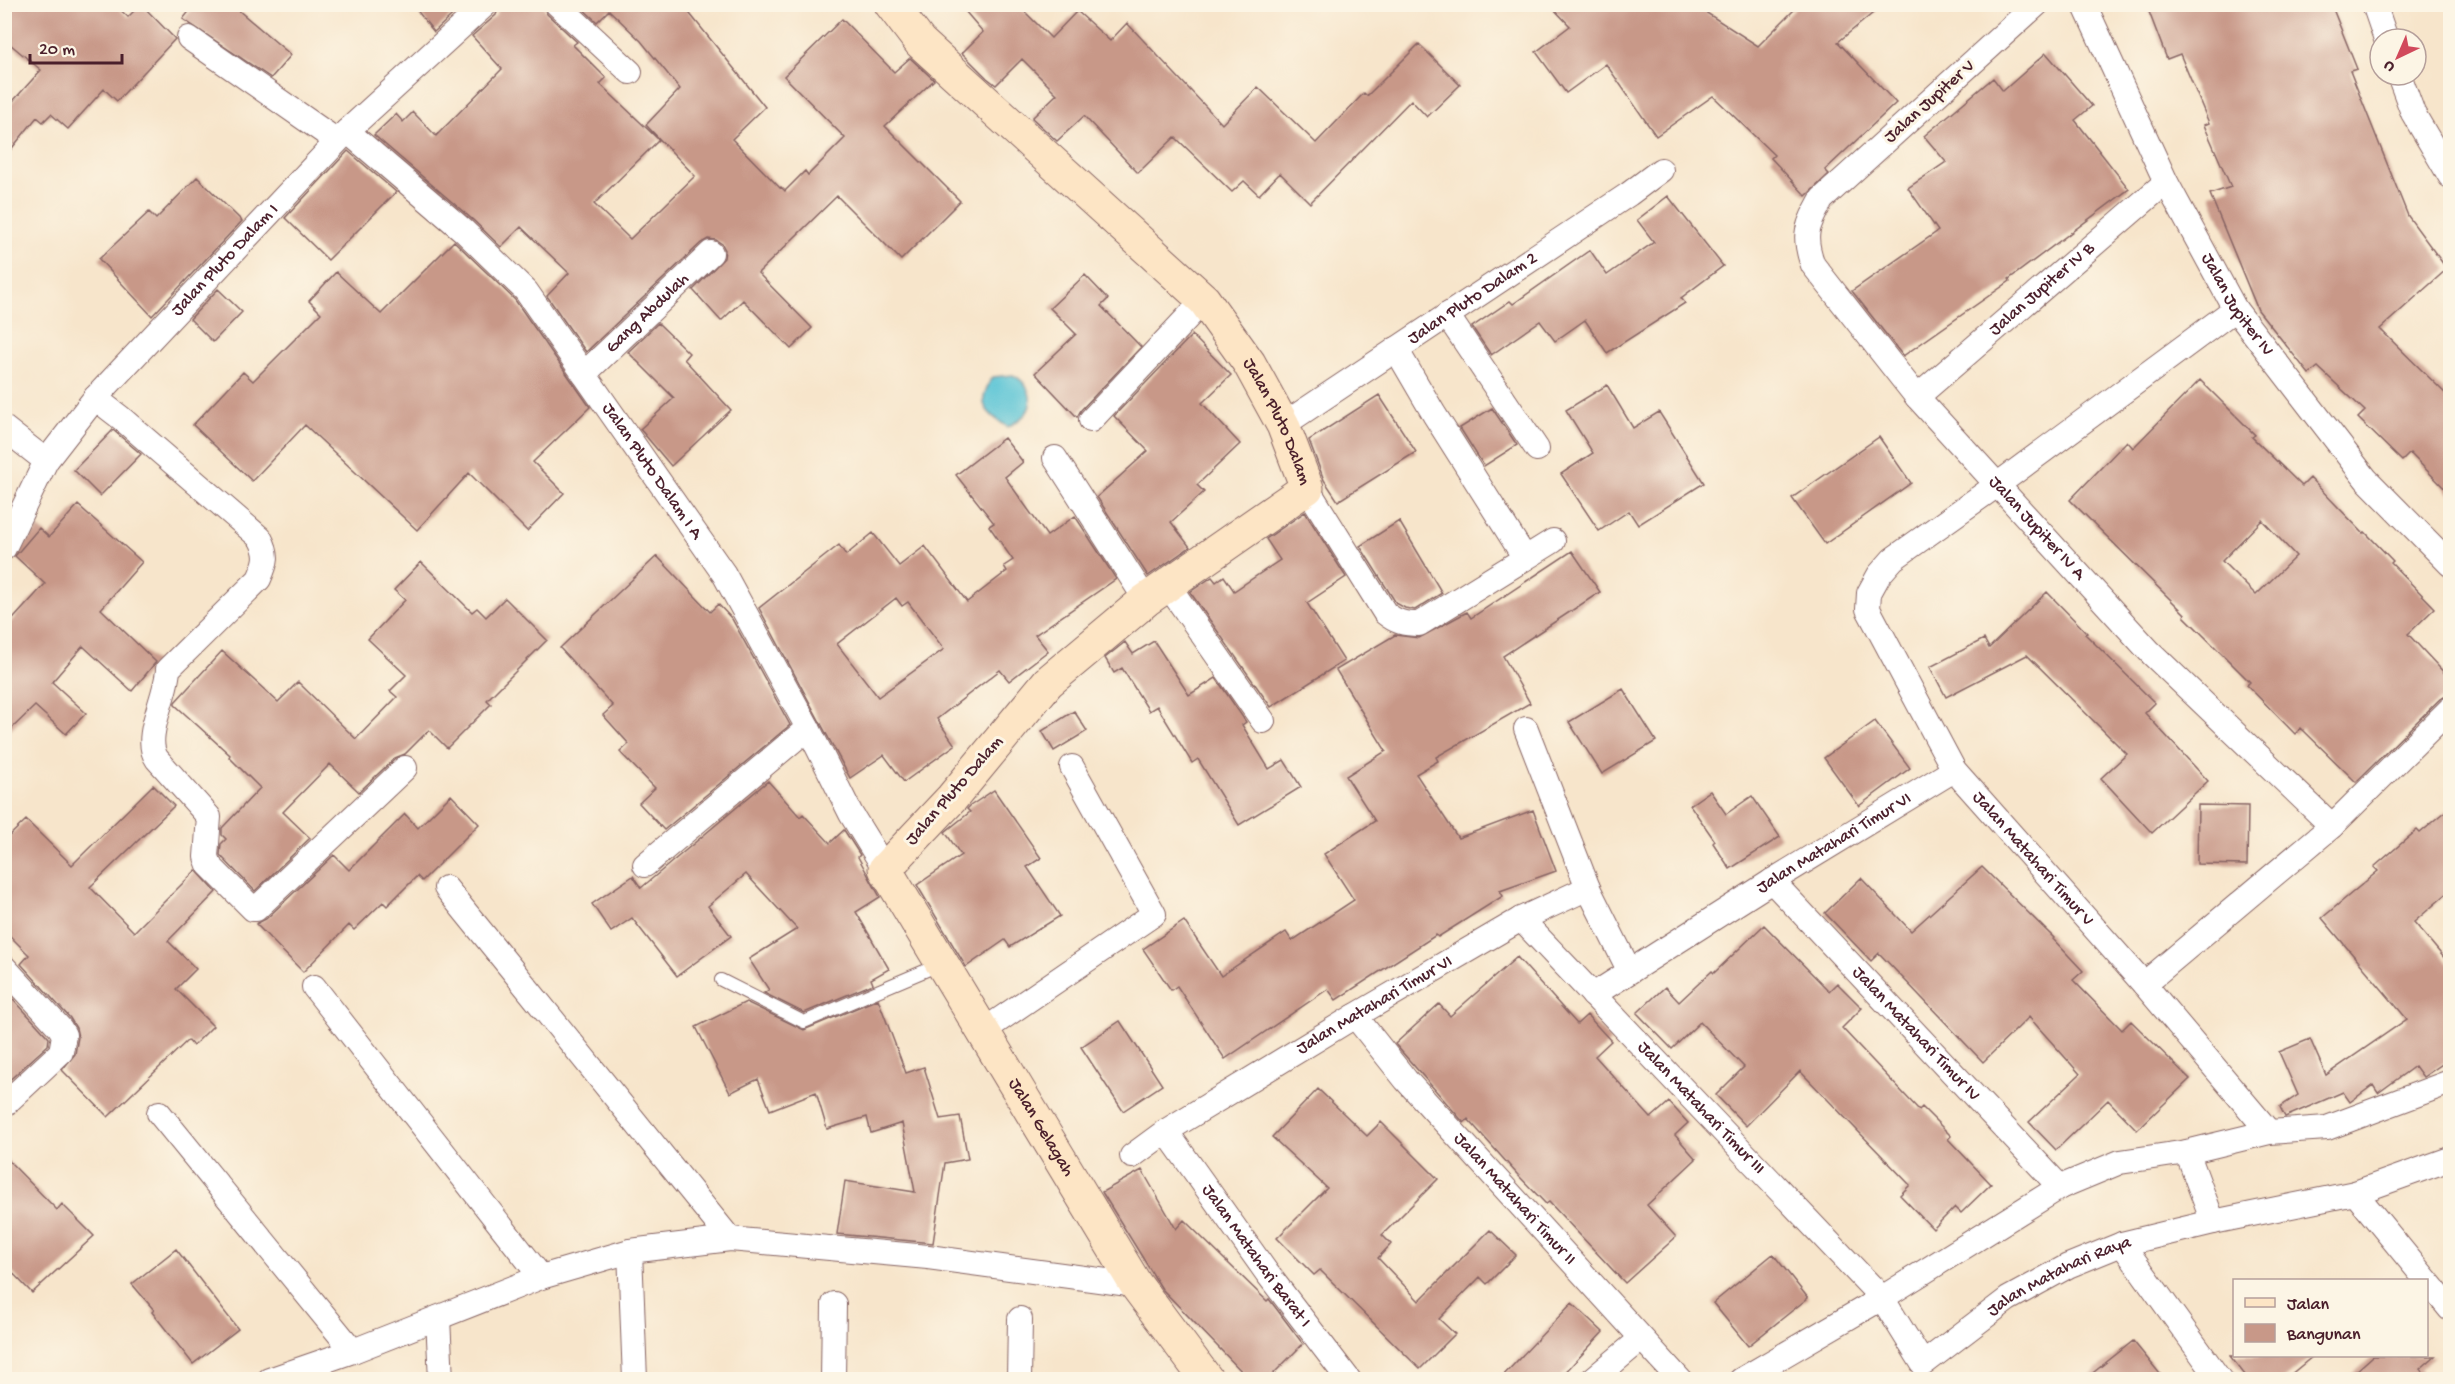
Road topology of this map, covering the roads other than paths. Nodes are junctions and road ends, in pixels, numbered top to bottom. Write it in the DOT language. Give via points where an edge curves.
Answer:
graph roads {
  1 [pos="486,4"];
  2 [pos="557,4"];
  3 [pos="891,4"];
  4 [pos="2037,4"];
  5 [pos="2084,4"];
  6 [pos="2374,4"];
  7 [pos="2382,27"];
  8 [pos="189,38"];
  9 [pos="630,72"];
  10 [pos="2404,87"];
  11 [pos="342,136"];
  12 [pos="1661,170"];
  13 [pos="2451,176"];
  14 [pos="2166,182"];
  15 [pos="1822,199"];
  16 [pos="711,253"];
  17 [pos="1204,300"];
  18 [pos="2235,309"];
  19 [pos="1447,315"];
  20 [pos="1396,349"];
  21 [pos="584,374"];
  22 [pos="1917,397"];
  23 [pos="95,398"];
  24 [pos="1090,420"];
  25 [pos="1282,425"];
  26 [pos="4,428"];
  27 [pos="1538,449"];
  28 [pos="1055,458"];
  29 [pos="46,461"];
  30 [pos="1997,485"];
  31 [pos="1307,488"];
  32 [pos="1553,541"];
  33 [pos="4,548"];
  34 [pos="1525,558"];
  35 [pos="2451,564"];
  36 [pos="1156,592"];
  37 [pos="2451,709"];
  38 [pos="1263,721"];
  39 [pos="808,728"];
  40 [pos="1526,729"];
  41 [pos="1072,767"];
  42 [pos="405,768"];
  43 [pos="1954,770"];
  44 [pos="2332,826"];
  45 [pos="645,865"];
  46 [pos="885,869"];
  47 [pos="1772,881"];
  48 [pos="446,888"];
  49 [pos="1588,888"];
  50 [pos="1521,919"];
  51 [pos="943,964"];
  52 [pos="4,967"];
  53 [pos="1629,970"];
  54 [pos="721,980"];
  55 [pos="2144,984"];
  56 [pos="314,987"];
  57 [pos="1593,995"];
  58 [pos="1354,1016"];
  59 [pos="983,1031"];
  60 [pos="2451,1082"];
  61 [pos="4,1105"];
  62 [pos="159,1113"];
  63 [pos="1166,1131"];
  64 [pos="2269,1132"];
  65 [pos="2187,1152"];
  66 [pos="1132,1155"];
  67 [pos="2451,1159"];
  68 [pos="2060,1187"];
  69 [pos="2355,1193"];
  70 [pos="2213,1221"];
  71 [pos="730,1239"];
  72 [pos="2122,1244"];
  73 [pos="630,1251"];
  74 [pos="541,1276"];
  75 [pos="2426,1279"];
  76 [pos="2428,1281"];
  77 [pos="1136,1285"];
  78 [pos="1882,1298"];
  79 [pos="834,1304"];
  80 [pos="2451,1309"];
  81 [pos="438,1318"];
  82 [pos="1020,1319"];
  83 [pos="1641,1339"];
  84 [pos="353,1351"];
  85 [pos="1929,1372"];
  86 [pos="269,1380"];
  87 [pos="441,1380"];
  88 [pos="635,1380"];
  89 [pos="833,1380"];
  90 [pos="1019,1380"];
  91 [pos="1207,1380"];
  92 [pos="1348,1380"];
  93 [pos="1592,1380"];
  94 [pos="1680,1380"];
  95 [pos="1741,1380"];
  96 [pos="2220,1380"];
  1 -- 11 [label="street, Jalan Pluto Dalam I"];
  2 -- 9 [label="street"];
  3 -- 17 [label="street, Jalan Pluto Dalam" via="920,42"];
  4 -- 15 [label="street, Jalan Jupiter V"];
  5 -- 14 [label="street, Jalan Jupiter IV"];
  6 -- 7 [label="street"];
  8 -- 11 [label="street, Jalan Pluto Dalam I A"];
  10 -- 13 [label="street" via="2413,113"];
  11 -- 21 [label="street, Jalan Pluto Dalam I A" via="464,231 526,291"];
  11 -- 23 [label="street, Jalan Pluto Dalam I"];
  12 -- 19 [label="street, Jalan Pluto Dalam 2"];
  14 -- 18 [label="street, Jalan Jupiter IV"];
  14 -- 22 [label="street, Jalan Jupiter IV B"];
  15 -- 22 [label="street, Jalan Jupiter IV A" via="1811,219 1805,243 1813,265"];
  16 -- 21 [label="street, Gang Abdulah"];
  17 -- 24 [label="street"];
  17 -- 25 [label="street, Jalan Pluto Dalam" via="1249,363"];
  18 -- 30 [label="street, Jalan Matahari Timur V"];
  18 -- 35 [label="street, Jalan Jupiter IV" via="2366,479"];
  19 -- 20 [label="street, Jalan Pluto Dalam 2"];
  19 -- 27 [label="street"];
  20 -- 25 [label="street, Jalan Pluto Dalam 2"];
  20 -- 34 [label="street"];
  21 -- 39 [label="street, Jalan Pluto Dalam I A" via="724,574"];
  22 -- 30 [label="street, Jalan Jupiter IV A"];
  23 -- 29 [label="street, Jalan Pluto Dalam I"];
  23 -- 42 [label="street" via="260,538 267,552 259,579 168,669 168,684 152,737 152,752 157,759 210,817 208,865 256,909"];
  25 -- 31 [label="street, Jalan Pluto Dalam"];
  26 -- 29 [label="street"];
  28 -- 36 [label="street"];
  29 -- 33 [label="street, Jalan Pluto Dalam I"];
  30 -- 43 [label="street, Jalan Matahari Timur V" via="1893,559 1869,594 1868,609"];
  30 -- 44 [label="street, Jalan Jupiter IV A" via="2150,652"];
  31 -- 34 [label="street" via="1385,613 1406,624 1419,624"];
  31 -- 36 [label="street, Jalan Pluto Dalam"];
  32 -- 34 [label="street"];
  36 -- 38 [label="street"];
  36 -- 46 [label="street, Jalan Pluto Dalam" via="1048,682 952,798"];
  37 -- 44 [label="street"];
  39 -- 45 [label="street"];
  39 -- 46 [label="street, Jalan Pluto Dalam I A" via="851,814"];
  40 -- 49 [label="street"];
  41 -- 59 [label="street" via="1154,914"];
  43 -- 47 [label="street, Jalan Matahari Timur VI"];
  43 -- 55 [label="street, Jalan Matahari Timur V"];
  44 -- 55 [label="street"];
  46 -- 51 [label="street, Jalan Gelagah"];
  47 -- 53 [label="street, Jalan Matahari Timur VI"];
  47 -- 68 [label="street, Jalan Matahari Timur IV"];
  48 -- 71 [label="street"];
  49 -- 50 [label="street, Jalan Matahari Timur VI"];
  49 -- 53 [label="street"];
  50 -- 57 [label="street, Jalan Matahari Timur III"];
  50 -- 58 [label="street, Jalan Matahari Timur VI"];
  51 -- 54 [label="lane" via="804,1022"];
  51 -- 59 [label="street, Jalan Gelagah"];
  52 -- 61 [label="street" via="64,1035 61,1052"];
  53 -- 57 [label="street, Jalan Matahari Timur VI"];
  55 -- 64 [label="street, Jalan Matahari Timur V"];
  56 -- 74 [label="street"];
  57 -- 78 [label="street, Jalan Matahari Timur III"];
  58 -- 63 [label="street, Jalan Matahari Timur VI"];
  58 -- 83 [label="street, Jalan Matahari Timur II" via="1406,1080"];
  59 -- 77 [label="street, Jalan Gelagah"];
  60 -- 64 [label="street" via="2327,1128"];
  62 -- 84 [label="street"];
  63 -- 66 [label="street, Jalan Matahari Timur VI"];
  63 -- 92 [label="street, Jalan Matahari Barat I"];
  64 -- 65 [label="street"];
  65 -- 68 [label="street" via="2120,1162"];
  65 -- 70 [label="street"];
  67 -- 69 [label="street, Jalan Matahari Raya"];
  68 -- 78 [label="street"];
  69 -- 70 [label="street, Jalan Matahari Raya"];
  69 -- 75 [label="street"];
  70 -- 72 [label="street, Jalan Matahari Raya"];
  71 -- 73 [label="street"];
  71 -- 77 [label="street" via="928,1257"];
  72 -- 85 [label="street, Jalan Matahari Raya" via="2068,1266 2008,1299"];
  72 -- 96 [label="street"];
  73 -- 74 [label="street"];
  73 -- 88 [label="street"];
  74 -- 81 [label="street"];
  76 -- 80 [label="street"];
  77 -- 91 [label="street, Jalan Gelagah"];
  78 -- 85 [label="street, Jalan Matahari Raya"];
  78 -- 95 [label="street"];
  79 -- 89 [label="street"];
  81 -- 84 [label="street"];
  81 -- 87 [label="street"];
  82 -- 90 [label="street"];
  83 -- 93 [label="street"];
  83 -- 94 [label="street, Jalan Matahari Timur II"];
  84 -- 86 [label="street"];
}
